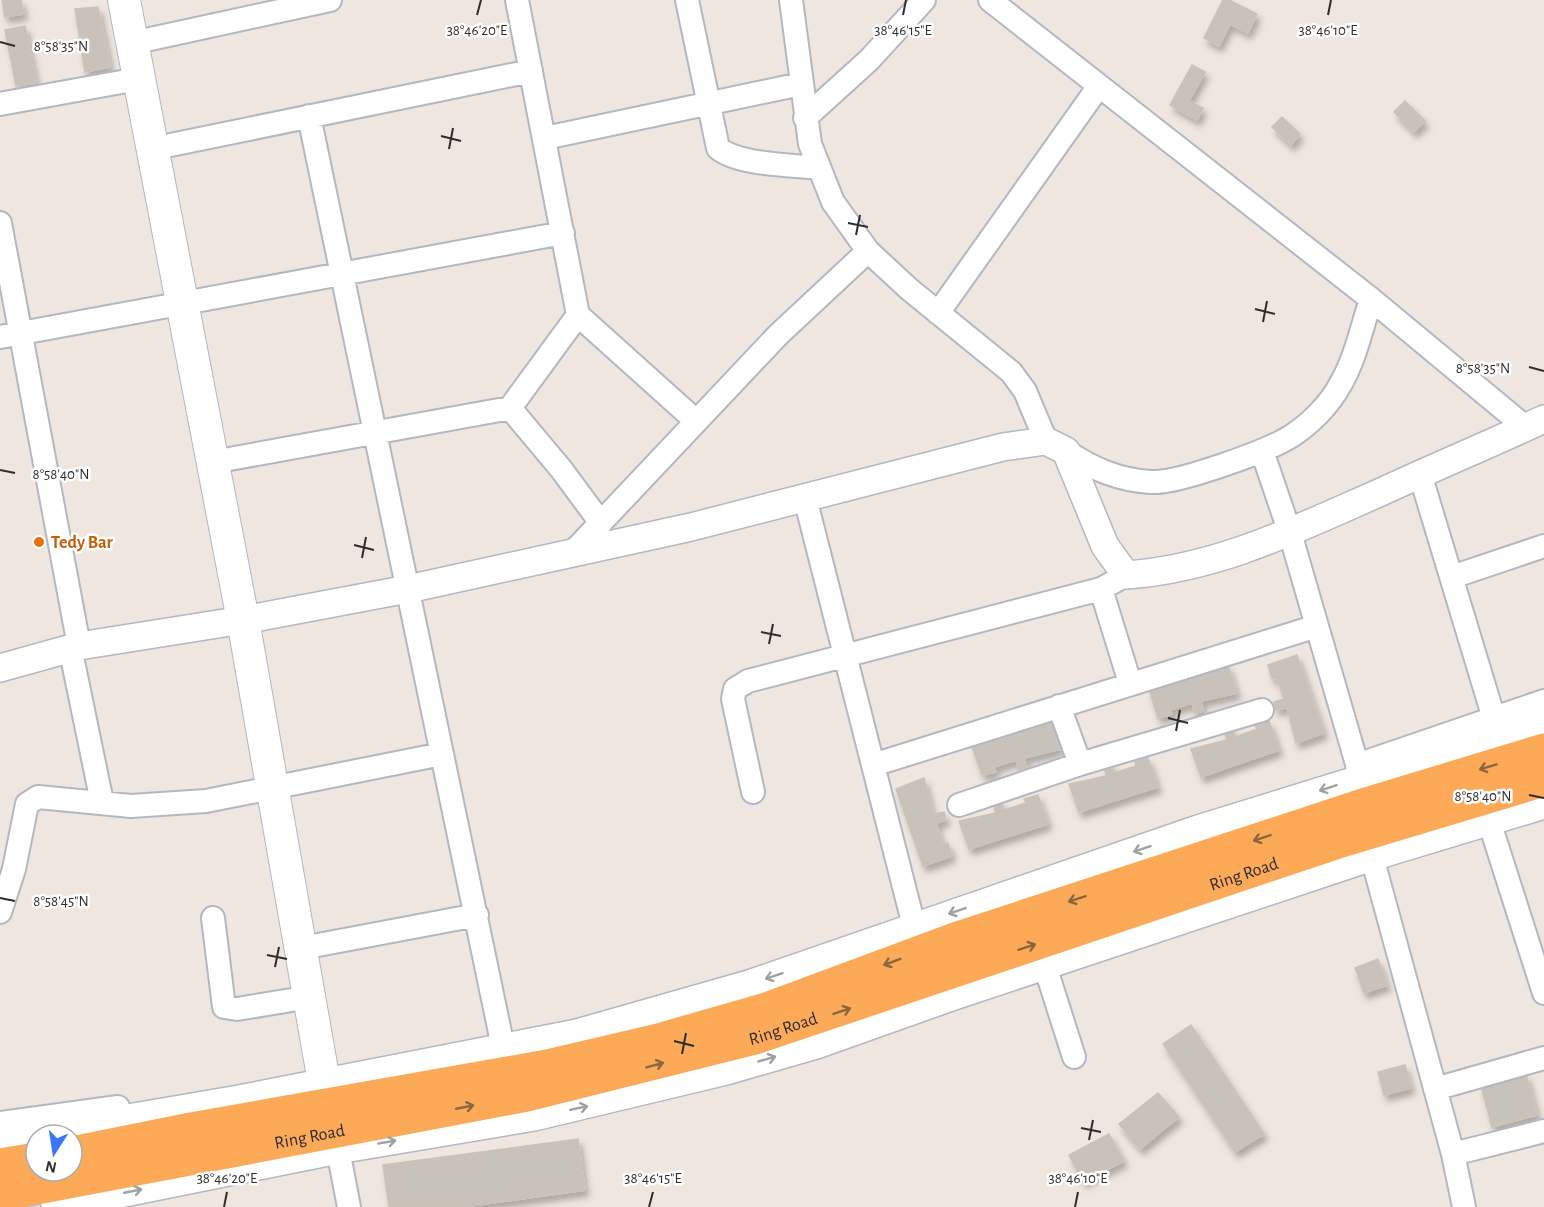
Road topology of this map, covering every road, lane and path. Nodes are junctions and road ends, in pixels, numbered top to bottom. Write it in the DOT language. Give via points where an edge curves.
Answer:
graph roads {
  1 [pos="124,0"];
  2 [pos="330,0"];
  3 [pos="517,0"];
  4 [pos="687,0"];
  5 [pos="791,0"];
  6 [pos="924,0"];
  7 [pos="990,0"];
  8 [pos="132,43"];
  9 [pos="531,71"];
  10 [pos="138,79"];
  11 [pos="801,84"];
  12 [pos="1099,86"];
  13 [pos="0,104"];
  14 [pos="707,105"];
  15 [pos="309,116"];
  16 [pos="805,118"];
  17 [pos="545,138"];
  18 [pos="151,149"];
  19 [pos="819,168"];
  20 [pos="0,223"];
  21 [pos="563,233"];
  22 [pos="868,251"];
  23 [pos="341,273"];
  24 [pos="1371,299"];
  25 [pos="182,303"];
  26 [pos="938,313"];
  27 [pos="578,315"];
  28 [pos="10,335"];
  29 [pos="510,408"];
  30 [pos="696,421"];
  31 [pos="1538,425"];
  32 [pos="375,434"];
  33 [pos="1056,446"];
  34 [pos="1262,451"];
  35 [pos="213,462"];
  36 [pos="1420,474"];
  37 [pos="805,498"];
  38 [pos="601,523"];
  39 [pos="1290,532"];
  40 [pos="1544,546"];
  41 [pos="574,551"];
  42 [pos="1126,575"];
  43 [pos="1452,576"];
  44 [pos="408,589"];
  45 [pos="1101,589"];
  46 [pos="243,620"];
  47 [pos="1317,626"];
  48 [pos="75,646"];
  49 [pos="846,657"];
  50 [pos="0,668"];
  51 [pos="1130,683"];
  52 [pos="1544,701"];
  53 [pos="1059,706"];
  54 [pos="1262,710"];
  55 [pos="1544,722"];
  56 [pos="1497,726"];
  57 [pos="1544,750"];
  58 [pos="442,754"];
  59 [pos="1080,764"];
  60 [pos="873,765"];
  61 [pos="1359,771"];
  62 [pos="1544,780"];
  63 [pos="272,787"];
  64 [pos="753,792"];
  65 [pos="102,802"];
  66 [pos="959,805"];
  67 [pos="1544,805"];
  68 [pos="1489,821"];
  69 [pos="1372,857"];
  70 [pos="0,912"];
  71 [pos="477,915"];
  72 [pos="213,918"];
  73 [pos="914,926"];
  74 [pos="302,948"];
  75 [pos="1045,966"];
  76 [pos="1544,993"];
  77 [pos="309,997"];
  78 [pos="503,1047"];
  79 [pos="1074,1057"];
  80 [pos="1544,1058"];
  81 [pos="324,1082"];
  82 [pos="1435,1089"];
  83 [pos="239,1099"];
  84 [pos="0,1123"];
  85 [pos="1544,1131"];
  86 [pos="0,1140"];
  87 [pos="338,1150"];
  88 [pos="1453,1154"];
  89 [pos="84,1155"];
  90 [pos="115,1160"];
  91 [pos="24,1161"];
  92 [pos="0,1165"];
  93 [pos="0,1195"];
  94 [pos="56,1207"];
  95 [pos="349,1207"];
  96 [pos="1464,1207"];
  1 -- 8 [label="main road"];
  2 -- 8 [label="street"];
  3 -- 9 [label="street"];
  4 -- 14 [label="street"];
  5 -- 11 [label="street"];
  6 -- 16 [label="street" via="869,60"];
  7 -- 12 [label="street"];
  8 -- 10 [label="main road"];
  9 -- 15 [label="street"];
  9 -- 17 [label="street"];
  10 -- 13 [label="street"];
  10 -- 18 [label="main road"];
  11 -- 14 [label="street"];
  11 -- 16 [label="street"];
  12 -- 24 [label="street"];
  12 -- 26 [label="street"];
  14 -- 17 [label="street"];
  14 -- 19 [label="street" via="718,148 726,155"];
  15 -- 18 [label="street"];
  15 -- 23 [label="street"];
  16 -- 19 [label="street"];
  17 -- 21 [label="street"];
  18 -- 25 [label="main road"];
  19 -- 22 [label="street" via="833,202"];
  20 -- 28 [label="street"];
  21 -- 23 [label="street"];
  21 -- 27 [label="street"];
  22 -- 26 [label="street"];
  22 -- 30 [label="street" via="778,335"];
  23 -- 25 [label="street"];
  23 -- 32 [label="street"];
  24 -- 31 [label="street"];
  24 -- 34 [label="street" via="1341,385 1322,410 1293,435"];
  25 -- 28 [label="street"];
  25 -- 35 [label="main road"];
  26 -- 33 [label="street" via="1011,372"];
  27 -- 29 [label="street"];
  27 -- 30 [label="street"];
  28 -- 48 [label="street"];
  29 -- 32 [label="street"];
  29 -- 38 [label="street"];
  30 -- 38 [label="street"];
  31 -- 36 [label="street"];
  32 -- 35 [label="street"];
  32 -- 44 [label="street"];
  33 -- 34 [label="street" via="1094,469 1154,482"];
  33 -- 37 [label="street" via="1003,447"];
  33 -- 42 [label="street" via="1105,546"];
  34 -- 39 [label="street"];
  35 -- 46 [label="main road"];
  36 -- 39 [label="street"];
  36 -- 43 [label="street"];
  37 -- 41 [label="street"];
  37 -- 49 [label="street"];
  38 -- 41 [label="street"];
  39 -- 42 [label="street" via="1236,554"];
  39 -- 47 [label="street"];
  40 -- 43 [label="street"];
  41 -- 44 [label="street"];
  42 -- 45 [label="street"];
  43 -- 56 [label="street"];
  44 -- 46 [label="street"];
  44 -- 58 [label="street"];
  45 -- 49 [label="street"];
  45 -- 51 [label="street"];
  46 -- 48 [label="street"];
  46 -- 63 [label="main road"];
  47 -- 51 [label="street"];
  47 -- 61 [label="street"];
  48 -- 50 [label="street"];
  48 -- 65 [label="street"];
  49 -- 60 [label="street"];
  49 -- 64 [label="street" via="748,681 735,689 733,699"];
  51 -- 53 [label="street"];
  52 -- 56 [label="street"];
  53 -- 59 [label="street"];
  53 -- 60 [label="street"];
  54 -- 59 [label="street"];
  55 -- 56 [label="street"];
  56 -- 61 [label="street"];
  57 -- 90 [label="highway, Ring Road, one-way" via="955,939 766,1009 658,1040 548,1066 191,1129"];
  58 -- 63 [label="street"];
  58 -- 71 [label="street"];
  59 -- 66 [label="street"];
  60 -- 73 [label="street"];
  61 -- 73 [label="street, one-way"];
  90 -- 62 [label="highway, Ring Road, one-way" via="202,1156 527,1095 754,1038 1335,843"];
  63 -- 65 [label="street" via="206,801 162,805"];
  63 -- 74 [label="main road"];
  65 -- 70 [label="street" via="44,796 27,804 14,869"];
  67 -- 68 [label="street"];
  68 -- 69 [label="street"];
  68 -- 76 [label="street"];
  69 -- 75 [label="street"];
  69 -- 82 [label="street"];
  71 -- 74 [label="street"];
  71 -- 78 [label="street"];
  72 -- 77 [label="street" via="224,1007 237,1009"];
  73 -- 78 [label="street, one-way" via="711,996 577,1033"];
  74 -- 77 [label="main road"];
  75 -- 79 [label="street"];
  87 -- 75 [label="street, one-way" via="534,1117 726,1071 816,1045"];
  77 -- 81 [label="main road"];
  78 -- 81 [label="street"];
  80 -- 82 [label="street"];
  81 -- 83 [label="street"];
  82 -- 88 [label="street"];
  83 -- 84 [label="street" via="156,1102"];
  83 -- 86 [label="street"];
  85 -- 88 [label="street"];
  94 -- 87 [label="street, one-way"];
  87 -- 95 [label="street"];
  88 -- 96 [label="street"];
  89 -- 90 [label="highway, Ring Road"];
  90 -- 93 [label="highway, Ring Road"];
  91 -- 92 [label="highway"];
}
